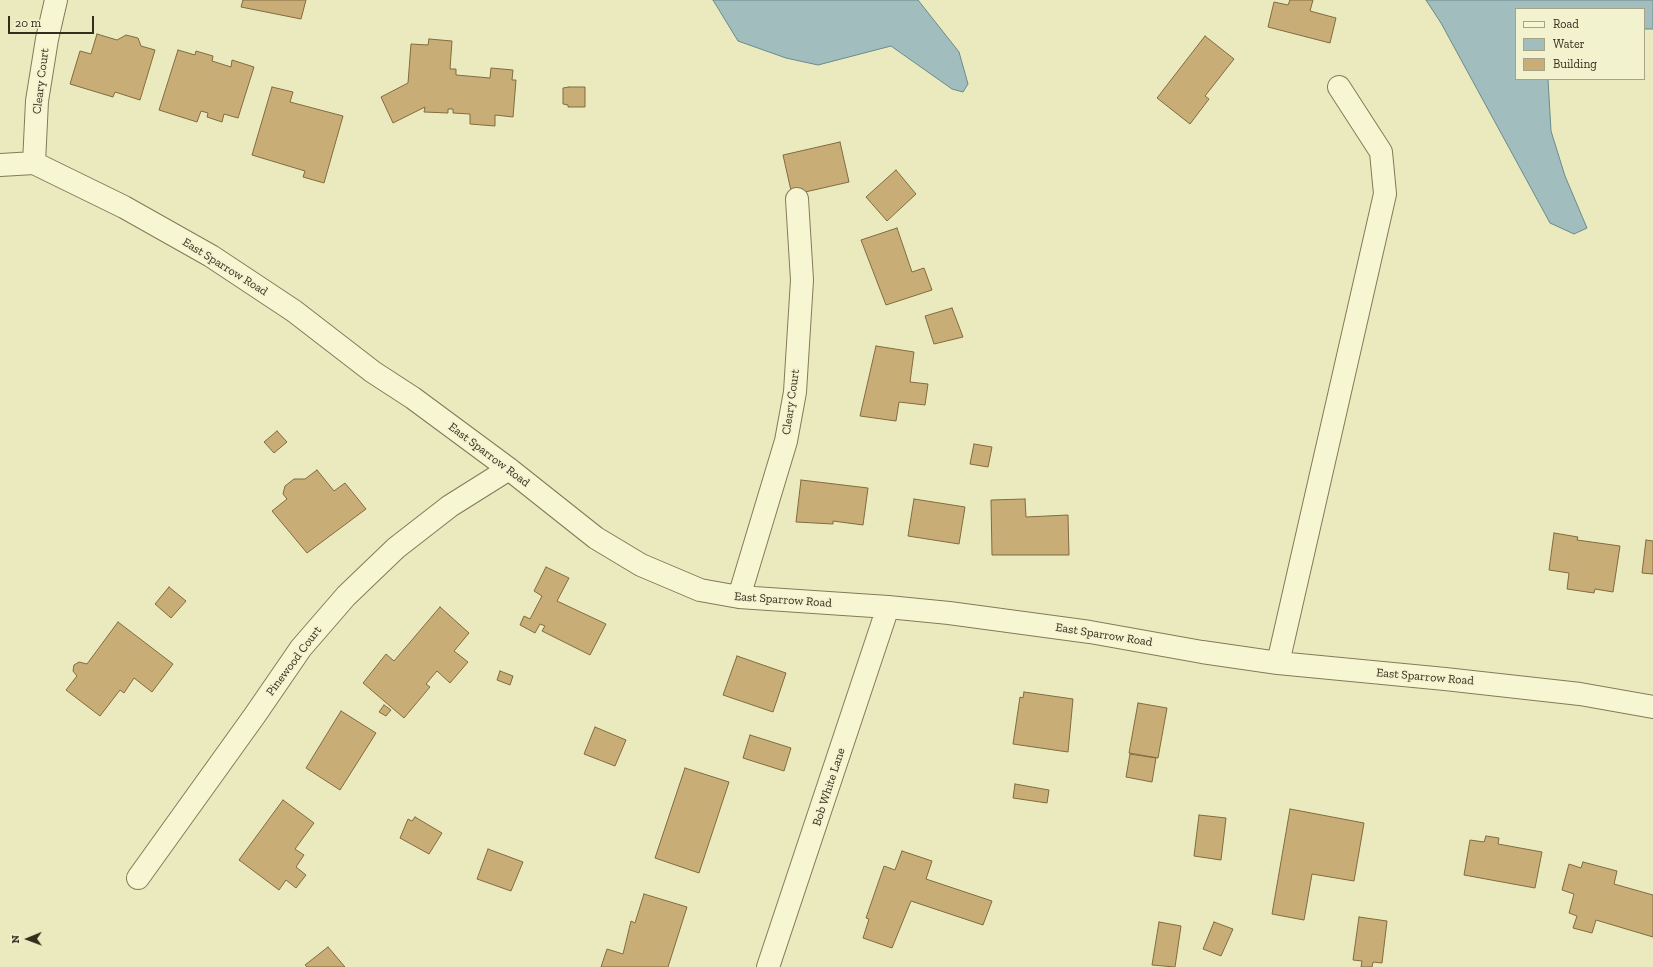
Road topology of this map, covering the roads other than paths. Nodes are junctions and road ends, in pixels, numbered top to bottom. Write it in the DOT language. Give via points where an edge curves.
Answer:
graph roads {
  1 [pos="56,0"];
  2 [pos="1339,88"];
  3 [pos="34,163"];
  4 [pos="0,165"];
  5 [pos="797,199"];
  6 [pos="509,469"];
  7 [pos="739,598"];
  8 [pos="888,607"];
  9 [pos="1278,663"];
  10 [pos="1653,707"];
  11 [pos="138,878"];
  12 [pos="768,967"];
  1 -- 3 [label="street, Cleary Court" via="37,101"];
  2 -- 9 [label="street" via="1381,152 1384,194"];
  3 -- 4 [label="street"];
  3 -- 6 [label="street, East Sparrow Road" via="124,206 211,256 294,311 373,372 413,398"];
  5 -- 7 [label="street, Cleary Court" via="802,280 795,392 786,441"];
  6 -- 7 [label="street, East Sparrow Road" via="596,538 641,565 700,590"];
  6 -- 11 [label="street, Pinewood Court" via="450,506 396,548 346,596 301,648"];
  7 -- 8 [label="street, East Sparrow Road"];
  8 -- 9 [label="street, East Sparrow Road" via="1090,632"];
  8 -- 12 [label="street, Bob White Lane"];
  9 -- 10 [label="street, East Sparrow Road" via="1580,694"];
}
